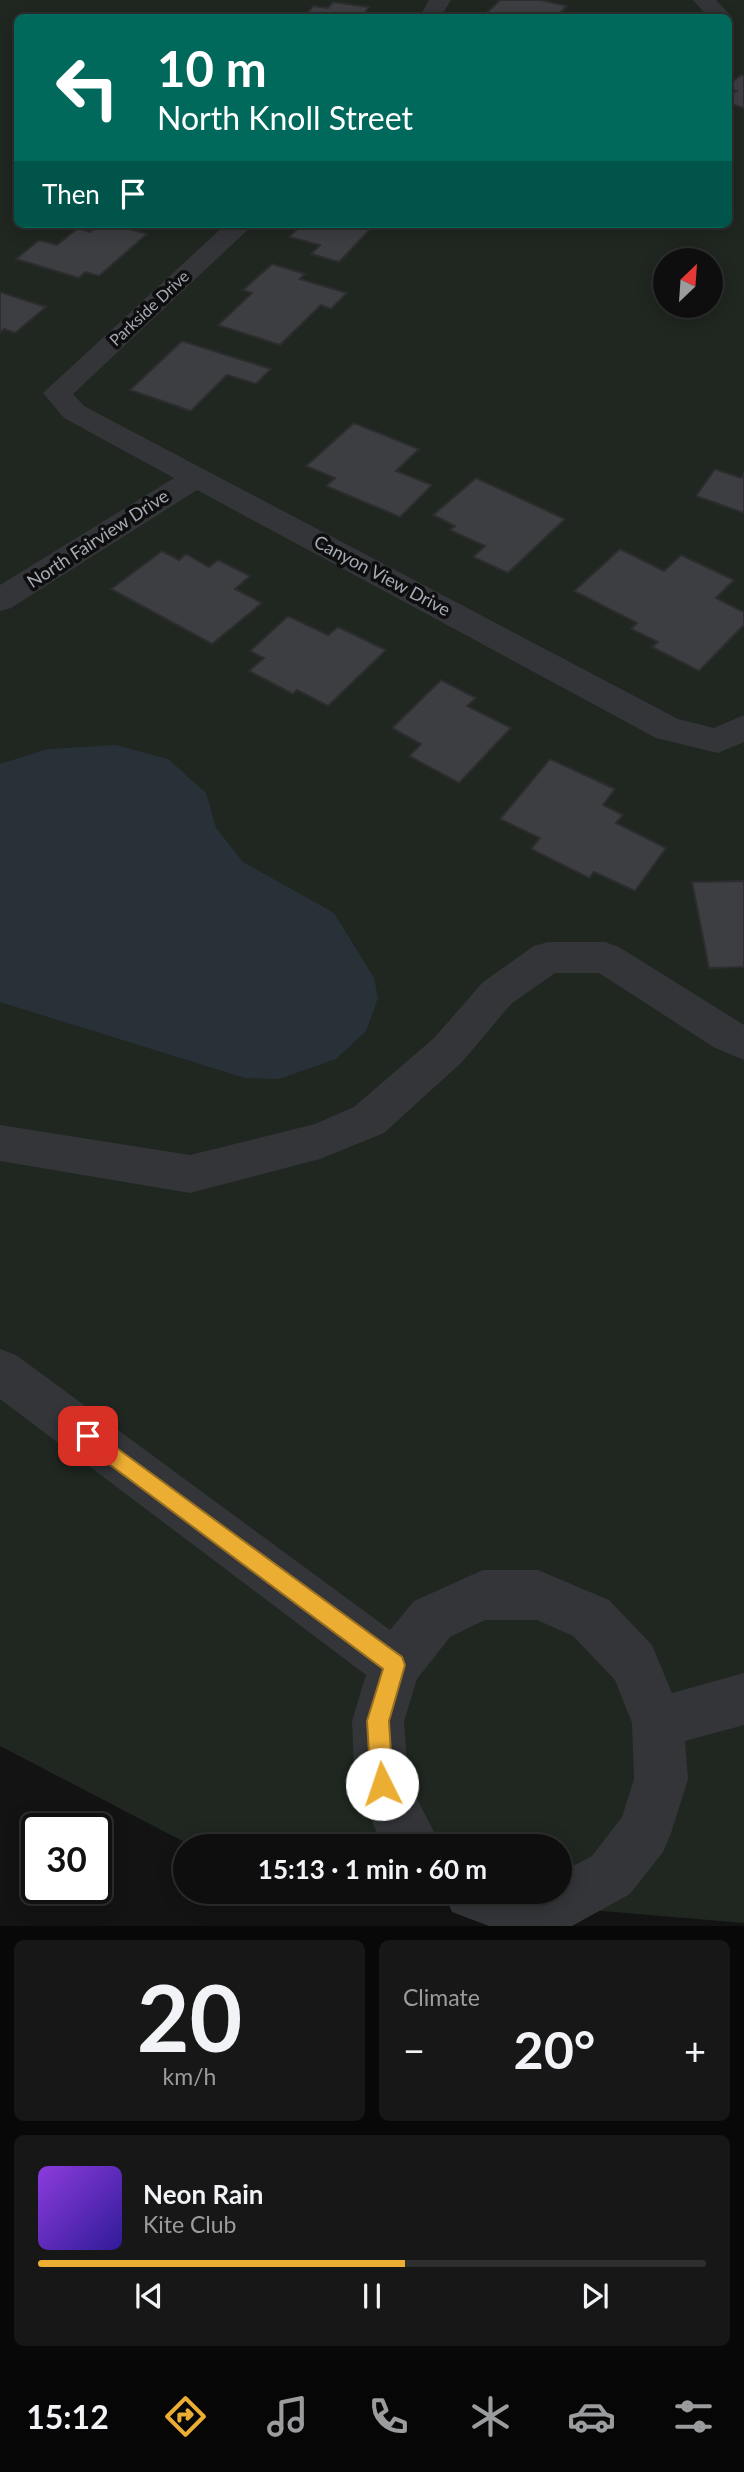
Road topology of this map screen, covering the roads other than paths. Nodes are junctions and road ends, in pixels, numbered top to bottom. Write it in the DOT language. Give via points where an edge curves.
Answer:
graph roads {
  1 [pos="704,0"];
  2 [pos="718,14"];
  3 [pos="237,228"];
  4 [pos="57,393"];
  5 [pos="196,477"];
  6 [pos="0,600"];
  7 [pos="731,734"];
  8 [pos="744,1043"];
  9 [pos="0,1143"];
  10 [pos="0,1371"];
  11 [pos="395,1665"];
  12 [pos="744,1699"];
  13 [pos="658,1723"];
  14 [pos="405,1834"];
  15 [pos="497,1908"];
  1 -- 2 [label="street"];
  3 -- 4 [label="street, Parkside Drive"];
  4 -- 5 [label="street, Canyon View Drive" via="74,412"];
  5 -- 6 [label="street, North Fairview Drive"];
  5 -- 7 [label="street, Canyon View Drive" via="668,729"];
  8 -- 9 [label="street" via="604,958 548,957 497,993 448,1049 369,1120 320,1141 190,1174"];
  10 -- 11 [label="street"];
  11 -- 13 [label="street" via="432,1619 482,1595 538,1595 591,1618 634,1663"];
  11 -- 14 [label="street" via="378,1721 382,1784"];
  12 -- 13 [label="street"];
  13 -- 15 [label="street" via="660,1779 644,1833 611,1875 565,1901"];
}
